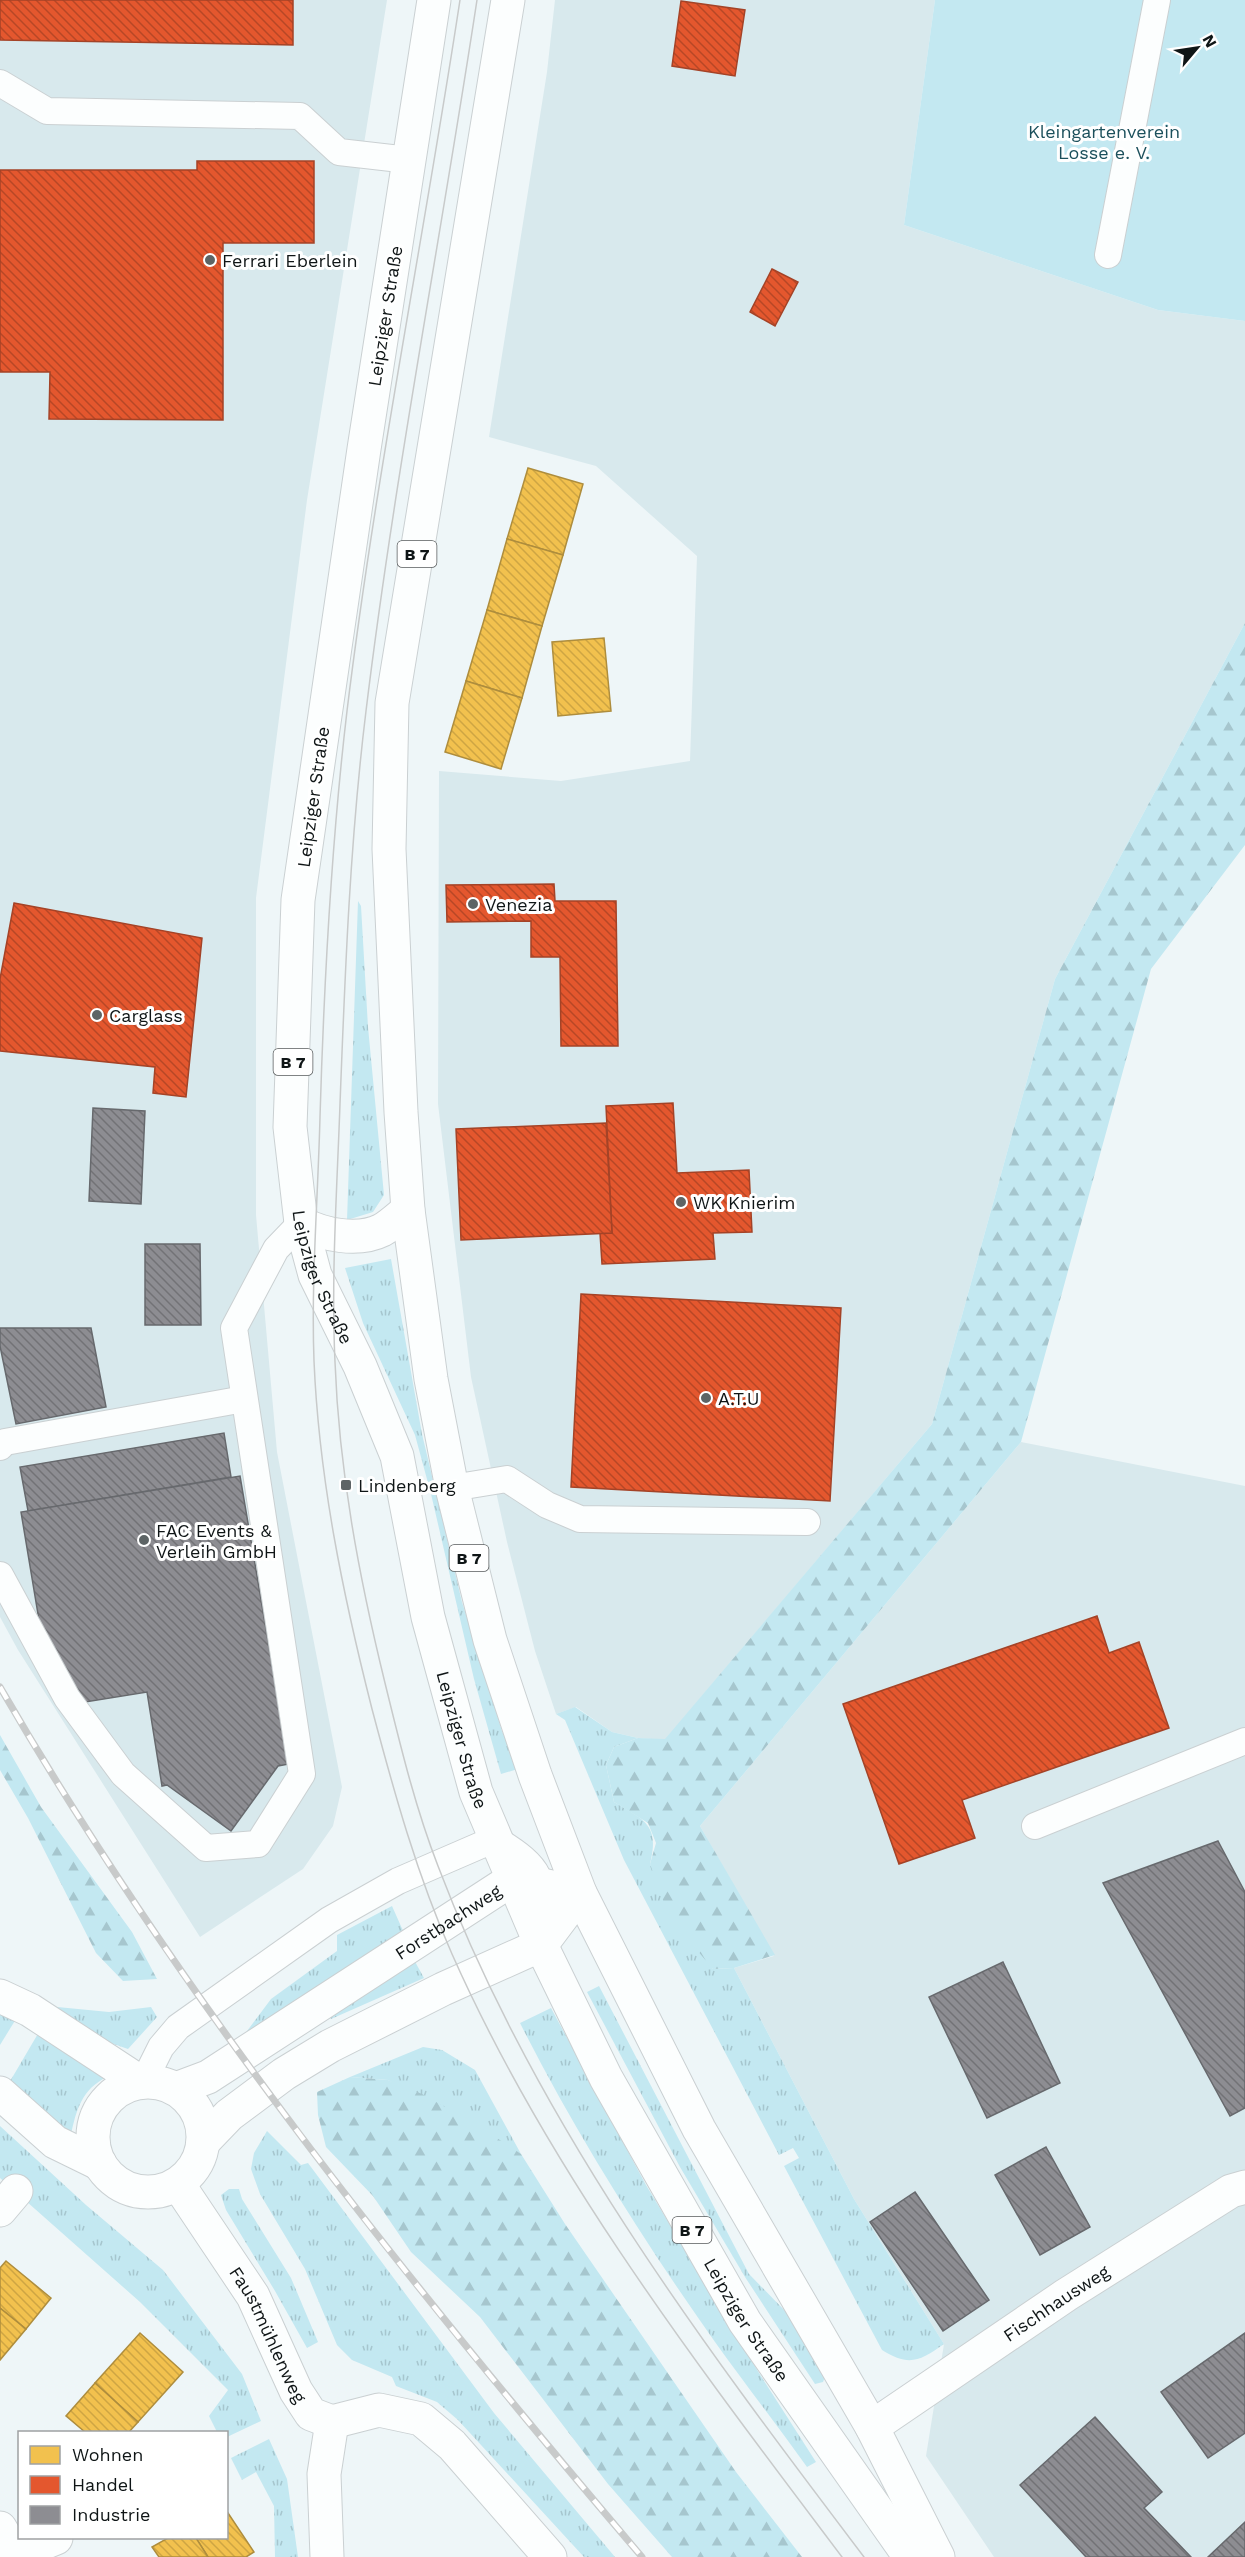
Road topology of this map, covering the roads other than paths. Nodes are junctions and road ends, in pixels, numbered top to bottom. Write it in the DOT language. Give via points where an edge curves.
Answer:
graph roads {
  1 [pos="434,0"];
  2 [pos="508,0"];
  3 [pos="1157,0"];
  4 [pos="0,83"];
  5 [pos="409,160"];
  6 [pos="1108,255"];
  7 [pos="408,1210"];
  8 [pos="301,1223"];
  9 [pos="244,1399"];
  10 [pos="0,1447"];
  11 [pos="452,1488"];
  12 [pos="807,1522"];
  13 [pos="0,1575"];
  14 [pos="1245,1741"];
  15 [pos="1035,1826"];
  16 [pos="495,1839"];
  17 [pos="528,1882"];
  18 [pos="580,1893"];
  19 [pos="541,1945"];
  20 [pos="0,1996"];
  21 [pos="142,2082"];
  22 [pos="176,2088"];
  23 [pos="0,2093"];
  24 [pos="204,2141"];
  25 [pos="100,2164"];
  26 [pos="178,2184"];
  27 [pos="1245,2187"];
  28 [pos="332,2422"];
  29 [pos="872,2427"];
  30 [pos="834,2450"];
  31 [pos="51,2539"];
  32 [pos="9,2547"];
  33 [pos="327,2557"];
  34 [pos="550,2557"];
  35 [pos="910,2557"];
  36 [pos="938,2557"];
  1 -- 5 [label="main road, Leipziger Straße / B 7"];
  2 -- 7 [label="main road, B 7" via="392,703 389,849"];
  3 -- 6 [label="lane"];
  4 -- 5 [label="lane" via="47,111 300,116 339,152"];
  5 -- 8 [label="main road, Leipziger Straße / B 7" via="298,900 290,1127"];
  7 -- 8 [label="main road" via="382,1230 358,1236 316,1232"];
  7 -- 11 [label="main road, B 7" via="431,1379"];
  8 -- 9 [label="lane" via="276,1249 234,1328"];
  8 -- 16 [label="main road, Leipziger Straße / B 7" via="315,1275 360,1366 397,1456 428,1617 476,1792"];
  9 -- 10 [label="lane" via="5,1442"];
  9 -- 13 [label="lane" via="302,1774 258,1844 206,1848 123,1774 67,1698"];
  11 -- 12 [label="lane" via="507,1479 547,1505 580,1519"];
  11 -- 18 [label="main road, B 7" via="490,1640"];
  14 -- 15 [label="lane"];
  16 -- 17 [label="main road, Leipziger Straße / B 7"];
  16 -- 21 [label="lane" via="398,1881 329,1920 177,2027 161,2046"];
  17 -- 18 [label="main road"];
  17 -- 19 [label="main road, Leipziger Straße / B 7"];
  17 -- 22 [label="main road, Forstbachweg" via="208,2077"];
  18 -- 19 [label="main road"];
  18 -- 29 [label="main road, B 7" via="699,2129"];
  19 -- 24 [label="main road" via="443,1989 321,2052 230,2115"];
  19 -- 30 [label="main road, Leipziger Straße / B 7" via="606,2078 745,2322"];
  20 -- 21 [label="main road" via="30,2010"];
  21 -- 22 [label="main road" via="160,2082"];
  21 -- 25 [label="main road" via="116,2092 98,2112 93,2147"];
  22 -- 24 [label="main road" via="197,2111"];
  23 -- 25 [label="main road" via="55,2142"];
  24 -- 26 [label="main road" via="199,2161"];
  25 -- 26 [label="main road" via="115,2182 140,2192 153,2193"];
  26 -- 28 [label="main road, Faustmühlenweg" via="253,2296 296,2391 311,2414"];
  27 -- 29 [label="main road, Fischhausweg" via="1231,2191 1066,2295"];
  28 -- 33 [label="main road" via="324,2474"];
  28 -- 34 [label="main road" via="379,2410 421,2419 452,2445"];
  29 -- 30 [label="main road"];
  29 -- 36 [label="main road, B 7"];
  30 -- 35 [label="main road, Leipziger Straße / B 7"];
  31 -- 32 [label="main road"];
}
